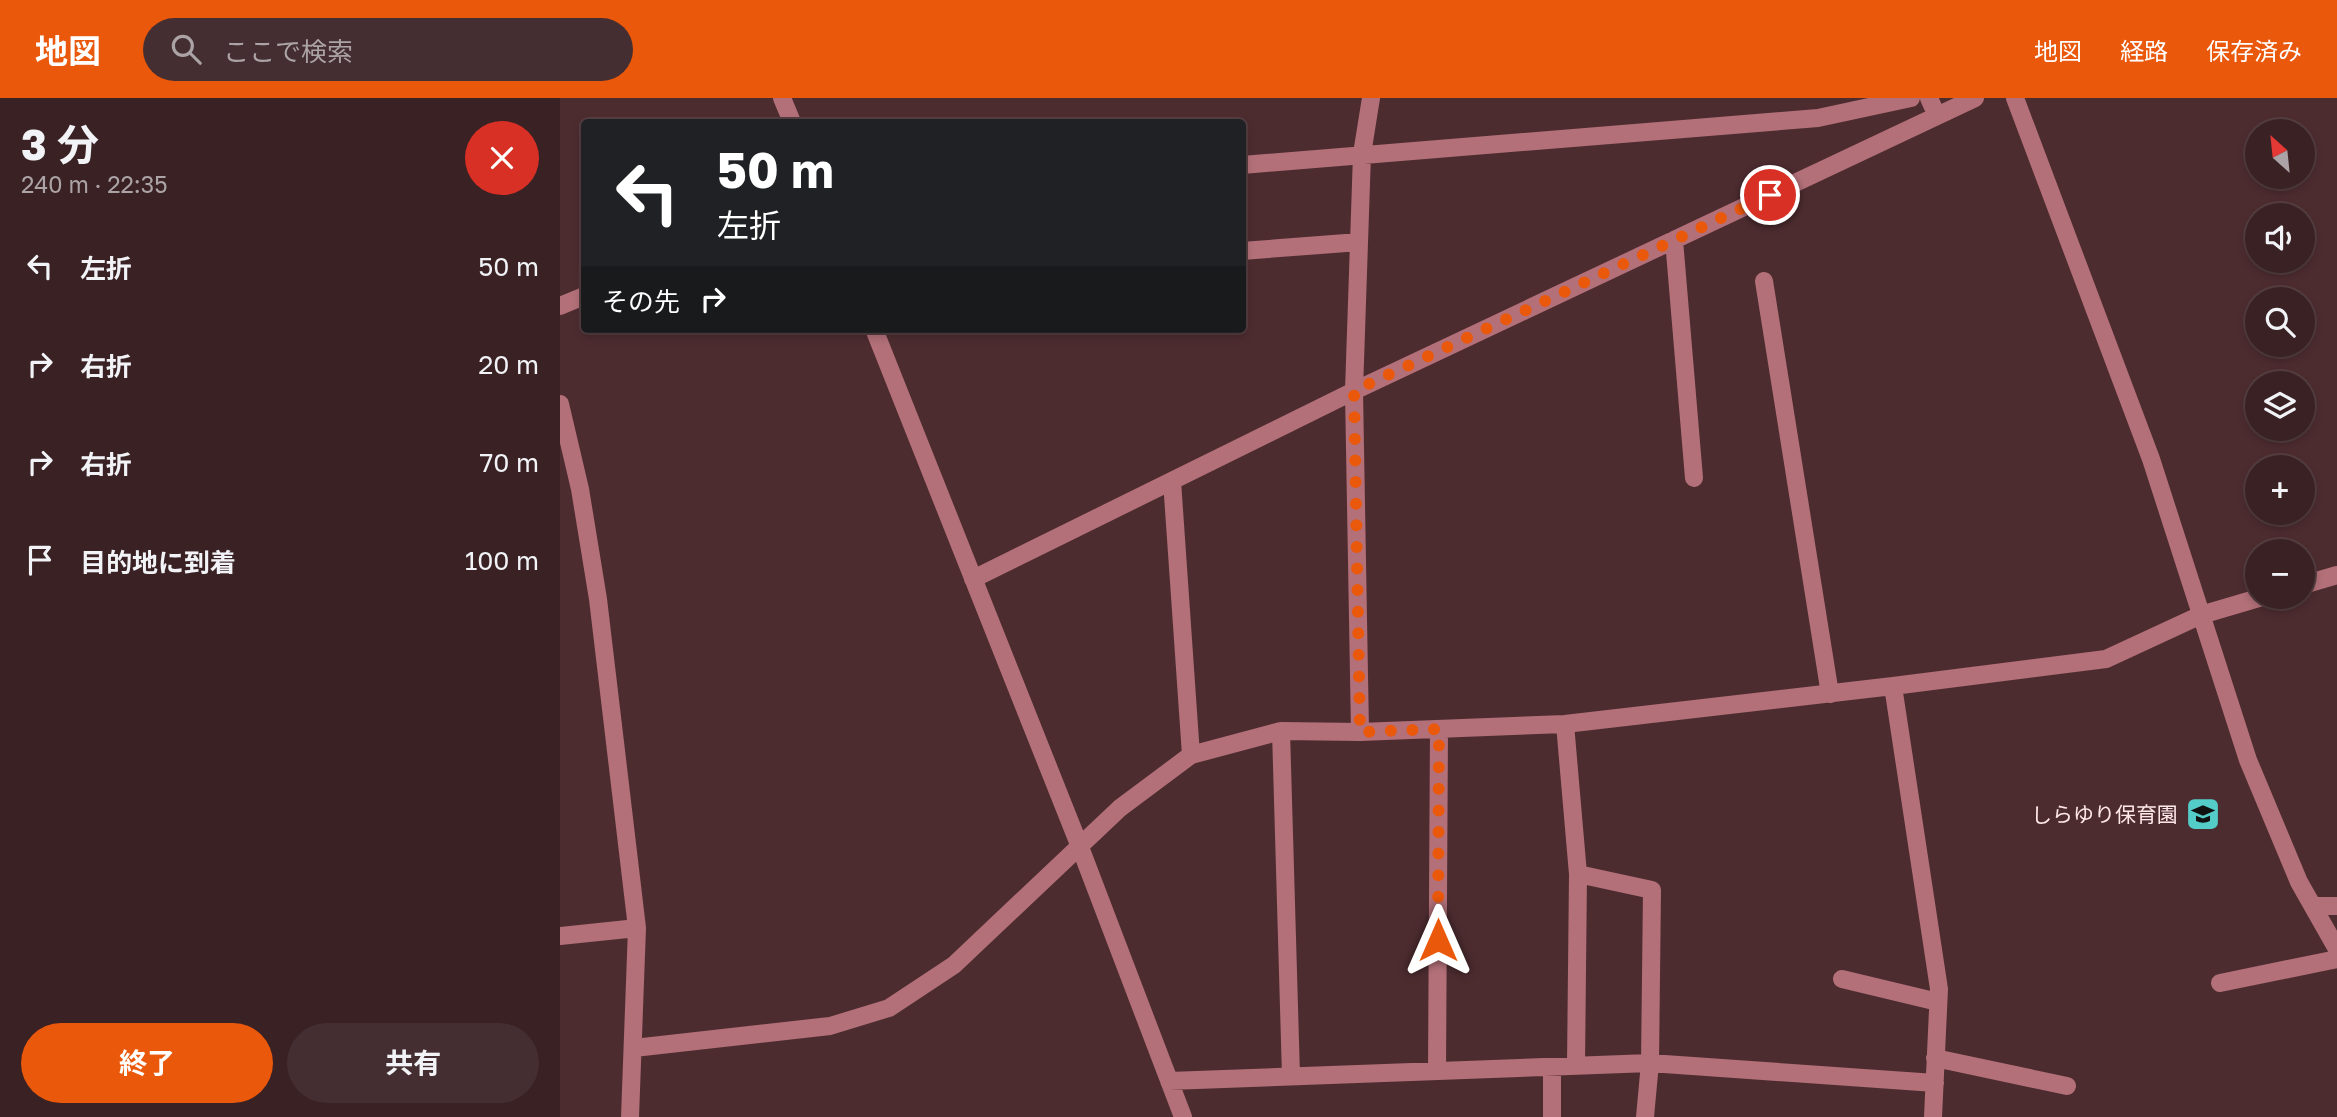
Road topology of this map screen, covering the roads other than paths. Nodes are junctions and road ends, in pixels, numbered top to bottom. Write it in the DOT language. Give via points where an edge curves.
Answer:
graph roads {
  1 [pos="782,98"];
  2 [pos="1371,98"];
  3 [pos="1911,98"];
  4 [pos="1929,98"];
  5 [pos="1975,98"];
  6 [pos="2015,98"];
  7 [pos="1937,116"];
  8 [pos="791,119"];
  9 [pos="1362,154"];
  10 [pos="1246,165"];
  11 [pos="1674,240"];
  12 [pos="1359,242"];
  13 [pos="1246,251"];
  14 [pos="1764,281"];
  15 [pos="581,297"];
  16 [pos="560,306"];
  17 [pos="876,333"];
  18 [pos="1354,391"];
  19 [pos="560,404"];
  20 [pos="1694,478"];
  21 [pos="1172,481"];
  22 [pos="2337,575"];
  23 [pos="973,579"];
  24 [pos="2315,581"];
  25 [pos="2245,602"];
  26 [pos="2201,615"];
  27 [pos="1893,687"];
  28 [pos="1830,694"];
  29 [pos="1565,724"];
  30 [pos="1439,729"];
  31 [pos="1281,731"];
  32 [pos="1360,732"];
  33 [pos="1191,755"];
  34 [pos="1080,847"];
  35 [pos="1578,874"];
  36 [pos="2313,906"];
  37 [pos="2337,906"];
  38 [pos="637,928"];
  39 [pos="560,936"];
  40 [pos="2337,949"];
  41 [pos="2337,959"];
  42 [pos="1842,979"];
  43 [pos="2220,983"];
  44 [pos="1938,1002"];
  45 [pos="634,1048"];
  46 [pos="1935,1058"];
  47 [pos="1650,1063"];
  48 [pos="1576,1066"];
  49 [pos="1552,1067"];
  50 [pos="1437,1071"];
  51 [pos="1291,1076"];
  52 [pos="1169,1081"];
  53 [pos="1934,1083"];
  54 [pos="2067,1086"];
  55 [pos="630,1117"];
  56 [pos="1183,1117"];
  57 [pos="1552,1117"];
  58 [pos="1644,1117"];
  59 [pos="1933,1117"];
  1 -- 8 [label="street"];
  2 -- 9 [label="street"];
  3 -- 9 [label="street" via="1818,118"];
  4 -- 7 [label="street"];
  5 -- 7 [label="street"];
  6 -- 26 [label="street" via="2151,458"];
  7 -- 11 [label="street"];
  9 -- 10 [label="street"];
  9 -- 12 [label="street"];
  11 -- 18 [label="street"];
  11 -- 20 [label="street"];
  12 -- 13 [label="street"];
  12 -- 18 [label="street"];
  14 -- 28 [label="street"];
  15 -- 16 [label="street"];
  17 -- 23 [label="street"];
  18 -- 21 [label="street"];
  18 -- 32 [label="street"];
  19 -- 38 [label="street" via="598,599"];
  21 -- 23 [label="street"];
  21 -- 33 [label="street"];
  22 -- 24 [label="street"];
  23 -- 34 [label="street"];
  25 -- 26 [label="street"];
  26 -- 27 [label="street" via="2106,659"];
  26 -- 36 [label="street" via="2248,760"];
  27 -- 28 [label="street"];
  27 -- 44 [label="street"];
  28 -- 29 [label="street"];
  29 -- 30 [label="street"];
  29 -- 35 [label="street"];
  30 -- 32 [label="street"];
  30 -- 50 [label="street"];
  31 -- 32 [label="street"];
  31 -- 33 [label="street"];
  31 -- 51 [label="street"];
  33 -- 34 [label="street" via="1120,808"];
  34 -- 45 [label="street" via="954,965 889,1008 830,1026"];
  34 -- 52 [label="street"];
  35 -- 47 [label="street" via="1652,890"];
  35 -- 48 [label="street"];
  36 -- 37 [label="street"];
  36 -- 40 [label="street"];
  38 -- 39 [label="street"];
  38 -- 45 [label="street"];
  41 -- 43 [label="street"];
  42 -- 44 [label="street"];
  44 -- 46 [label="street"];
  45 -- 55 [label="street"];
  46 -- 53 [label="street"];
  46 -- 54 [label="street"];
  47 -- 48 [label="street"];
  47 -- 53 [label="street"];
  47 -- 58 [label="street"];
  48 -- 49 [label="street"];
  49 -- 50 [label="street"];
  49 -- 57 [label="street"];
  50 -- 51 [label="street"];
  51 -- 52 [label="street"];
  52 -- 56 [label="street"];
  53 -- 59 [label="street"];
}
